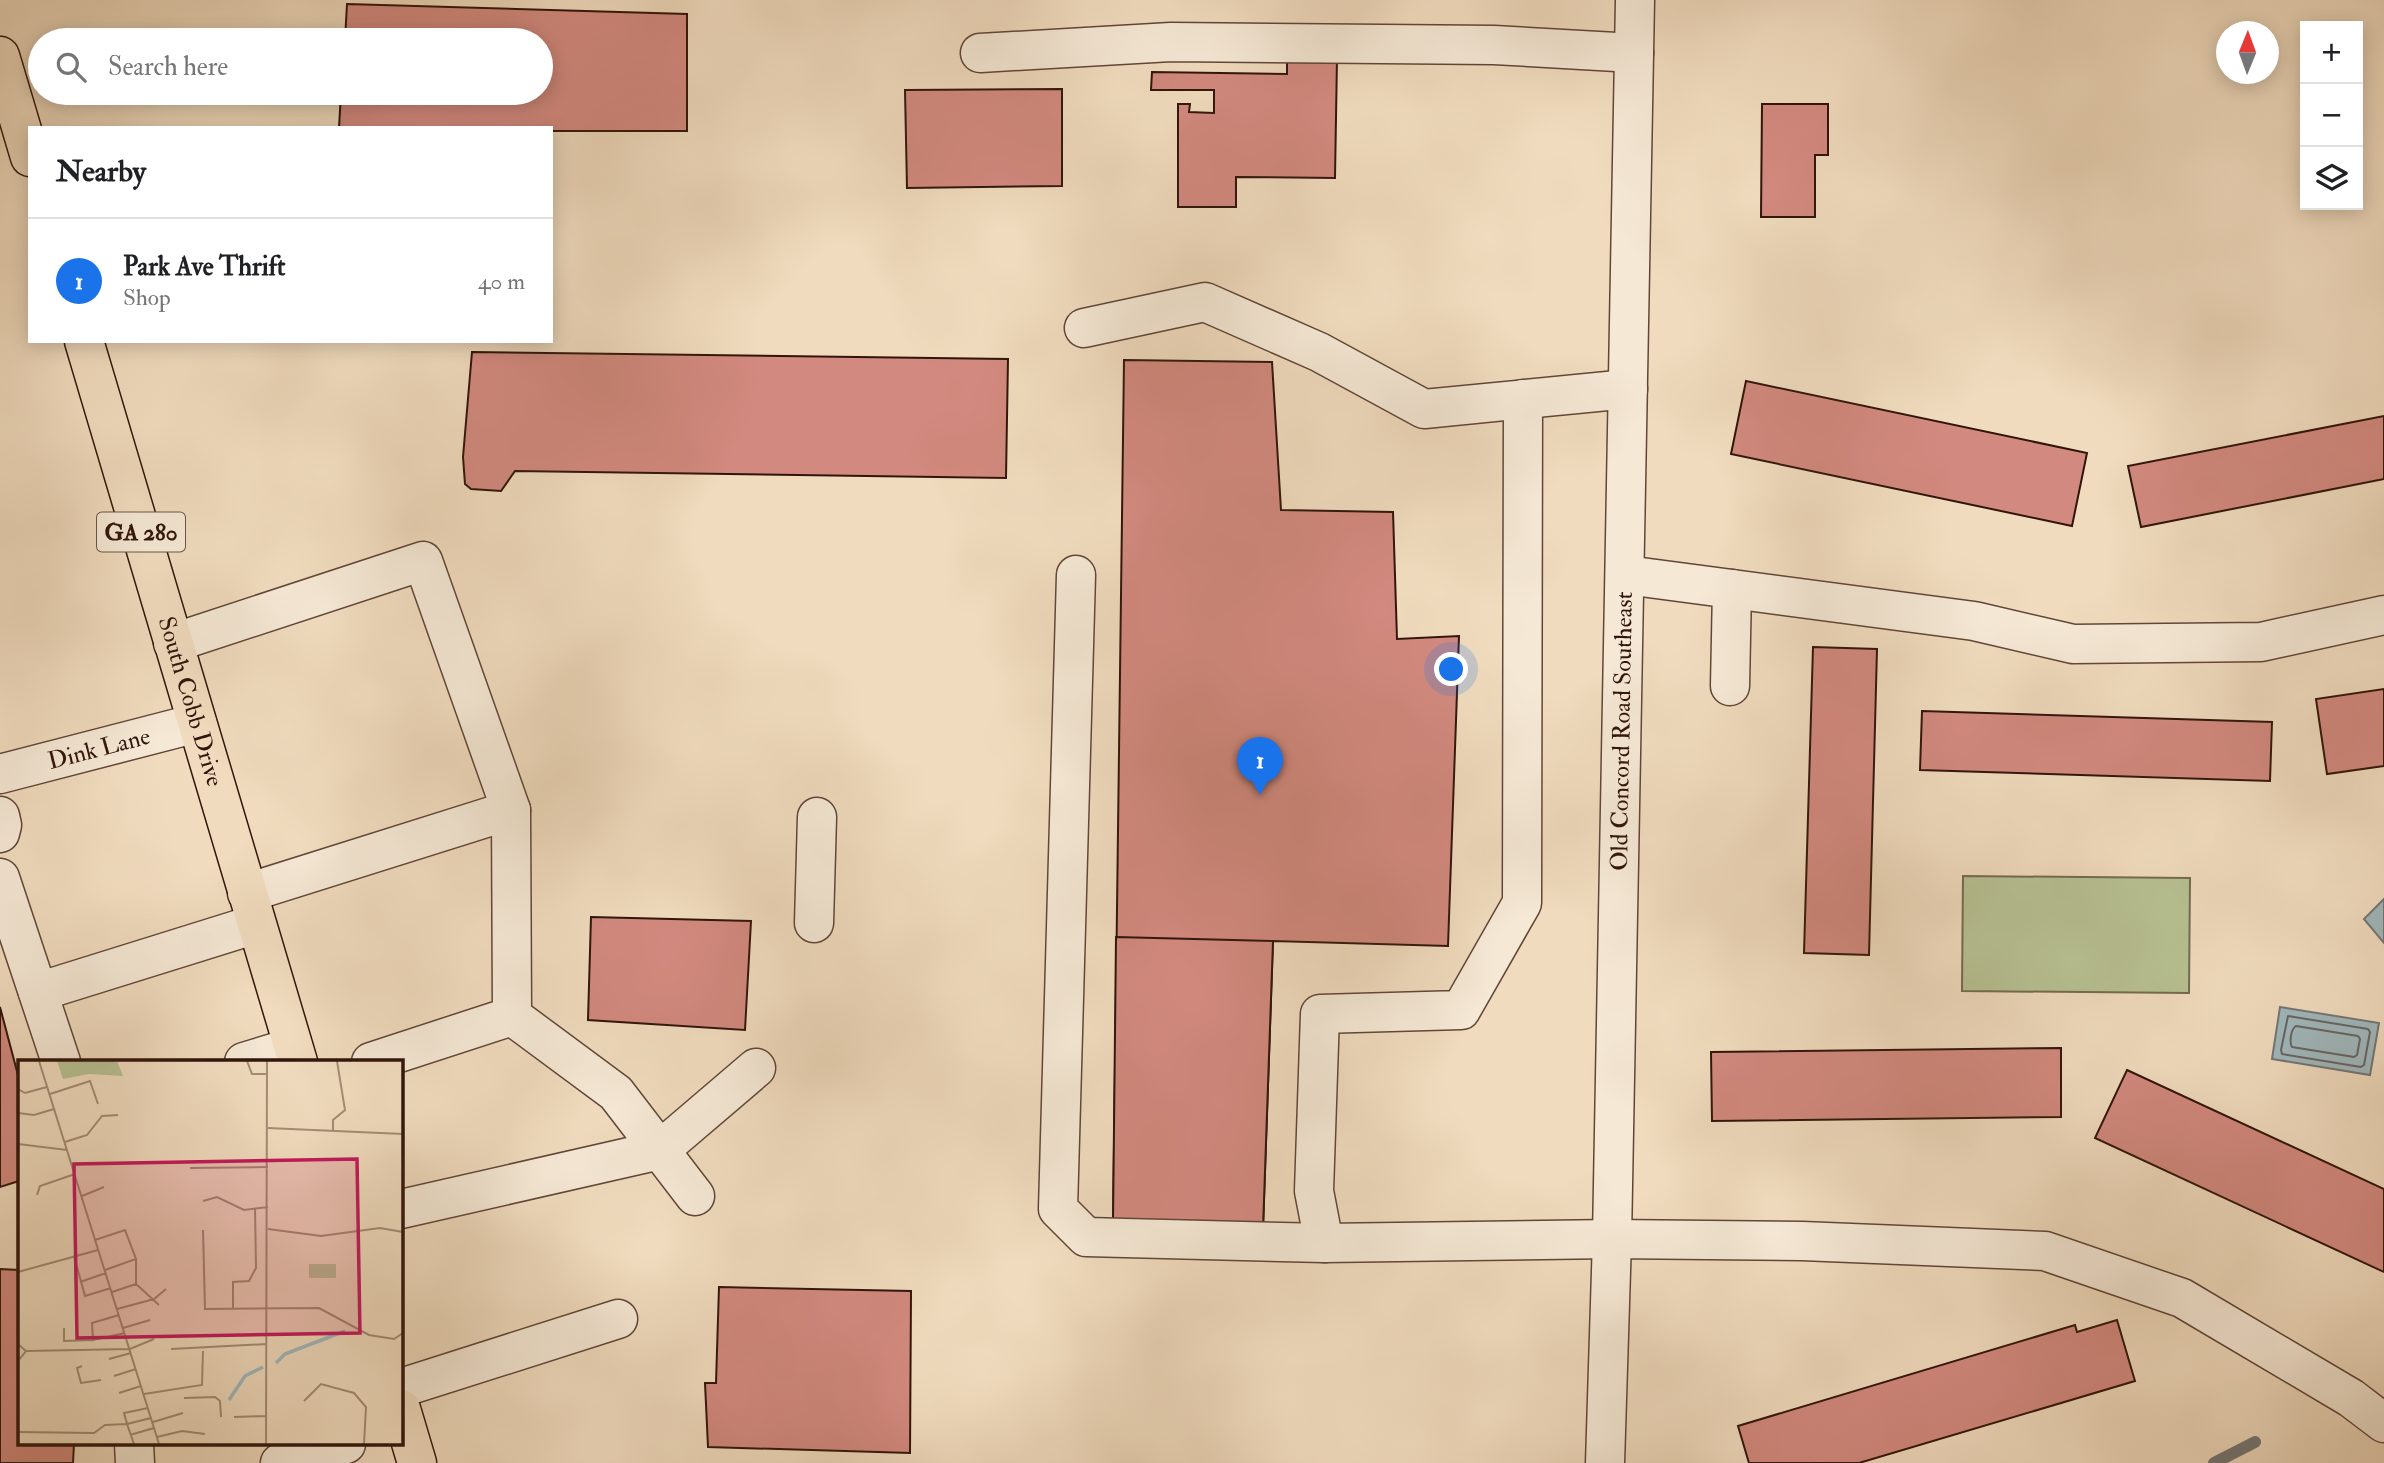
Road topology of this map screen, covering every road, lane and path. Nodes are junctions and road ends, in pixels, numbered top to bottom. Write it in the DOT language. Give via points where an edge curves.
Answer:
graph roads {
  1 [pos="1634,0"];
  2 [pos="1634,52"];
  3 [pos="980,53"];
  4 [pos="3,78"];
  5 [pos="28,151"];
  6 [pos="1084,328"];
  7 [pos="85,343"];
  8 [pos="1628,389"];
  9 [pos="1524,399"];
  10 [pos="1076,575"];
  11 [pos="1626,575"];
  12 [pos="1732,589"];
  13 [pos="2384,615"];
  14 [pos="173,643"];
  15 [pos="1730,686"];
  16 [pos="197,723"];
  17 [pos="0,774"];
  18 [pos="511,810"];
  19 [pos="0,816"];
  20 [pos="817,817"];
  21 [pos="0,833"];
  22 [pos="0,878"];
  23 [pos="252,909"];
  24 [pos="814,923"];
  25 [pos="38,992"];
  26 [pos="512,1016"];
  27 [pos="295,1055"];
  28 [pos="60,1060"];
  29 [pos="259,1060"];
  30 [pos="377,1060"];
  31 [pos="756,1068"];
  32 [pos="660,1150"];
  33 [pos="695,1196"];
  34 [pos="402,1209"];
  35 [pos="1612,1239"];
  36 [pos="1324,1242"];
  37 [pos="618,1319"];
  38 [pos="402,1388"];
  39 [pos="402,1421"];
  40 [pos="2384,1423"];
  41 [pos="339,1446"];
  42 [pos="280,1463"];
  43 [pos="417,1463"];
  44 [pos="1605,1463"];
  1 -- 2 [label="street, Old Concord Road Southeast"];
  2 -- 3 [label="street" via="1494,45 1171,42"];
  2 -- 8 [label="street, Old Concord Road Southeast"];
  4 -- 5 [label="main road"];
  6 -- 9 [label="street" via="1205,302 1319,352 1424,409"];
  7 -- 14 [label="main road, South Cobb Drive / GA 280"];
  8 -- 9 [label="street"];
  8 -- 11 [label="street, Old Concord Road Southeast"];
  9 -- 36 [label="street" via="1522,903 1461,1010 1320,1014 1314,1191"];
  10 -- 36 [label="street" via="1058,1209 1086,1237"];
  11 -- 12 [label="street"];
  11 -- 35 [label="street, Old Concord Road Southeast"];
  12 -- 13 [label="street" via="1974,621 2073,643 2261,642"];
  12 -- 15 [label="street"];
  14 -- 16 [label="main road, South Cobb Drive / GA 280"];
  14 -- 18 [label="street" via="423,561"];
  16 -- 17 [label="street, Dink Lane"];
  16 -- 23 [label="main road, South Cobb Drive / GA 280"];
  18 -- 23 [label="street"];
  18 -- 26 [label="street"];
  19 -- 21 [label="street"];
  20 -- 24 [label="street"];
  22 -- 25 [label="street"];
  23 -- 25 [label="street"];
  23 -- 27 [label="main road, South Cobb Drive / GA 280"];
  25 -- 28 [label="street"];
  26 -- 30 [label="street"];
  26 -- 32 [label="street" via="617,1093"];
  27 -- 29 [label="street"];
  31 -- 32 [label="street"];
  32 -- 33 [label="street"];
  32 -- 34 [label="street"];
  35 -- 36 [label="street"];
  35 -- 40 [label="street" via="2045,1251 2182,1298 2351,1398"];
  35 -- 44 [label="street, Old Concord Road Southeast"];
  37 -- 38 [label="street"];
  39 -- 43 [label="main road"];
  41 -- 42 [label="street"];
}
